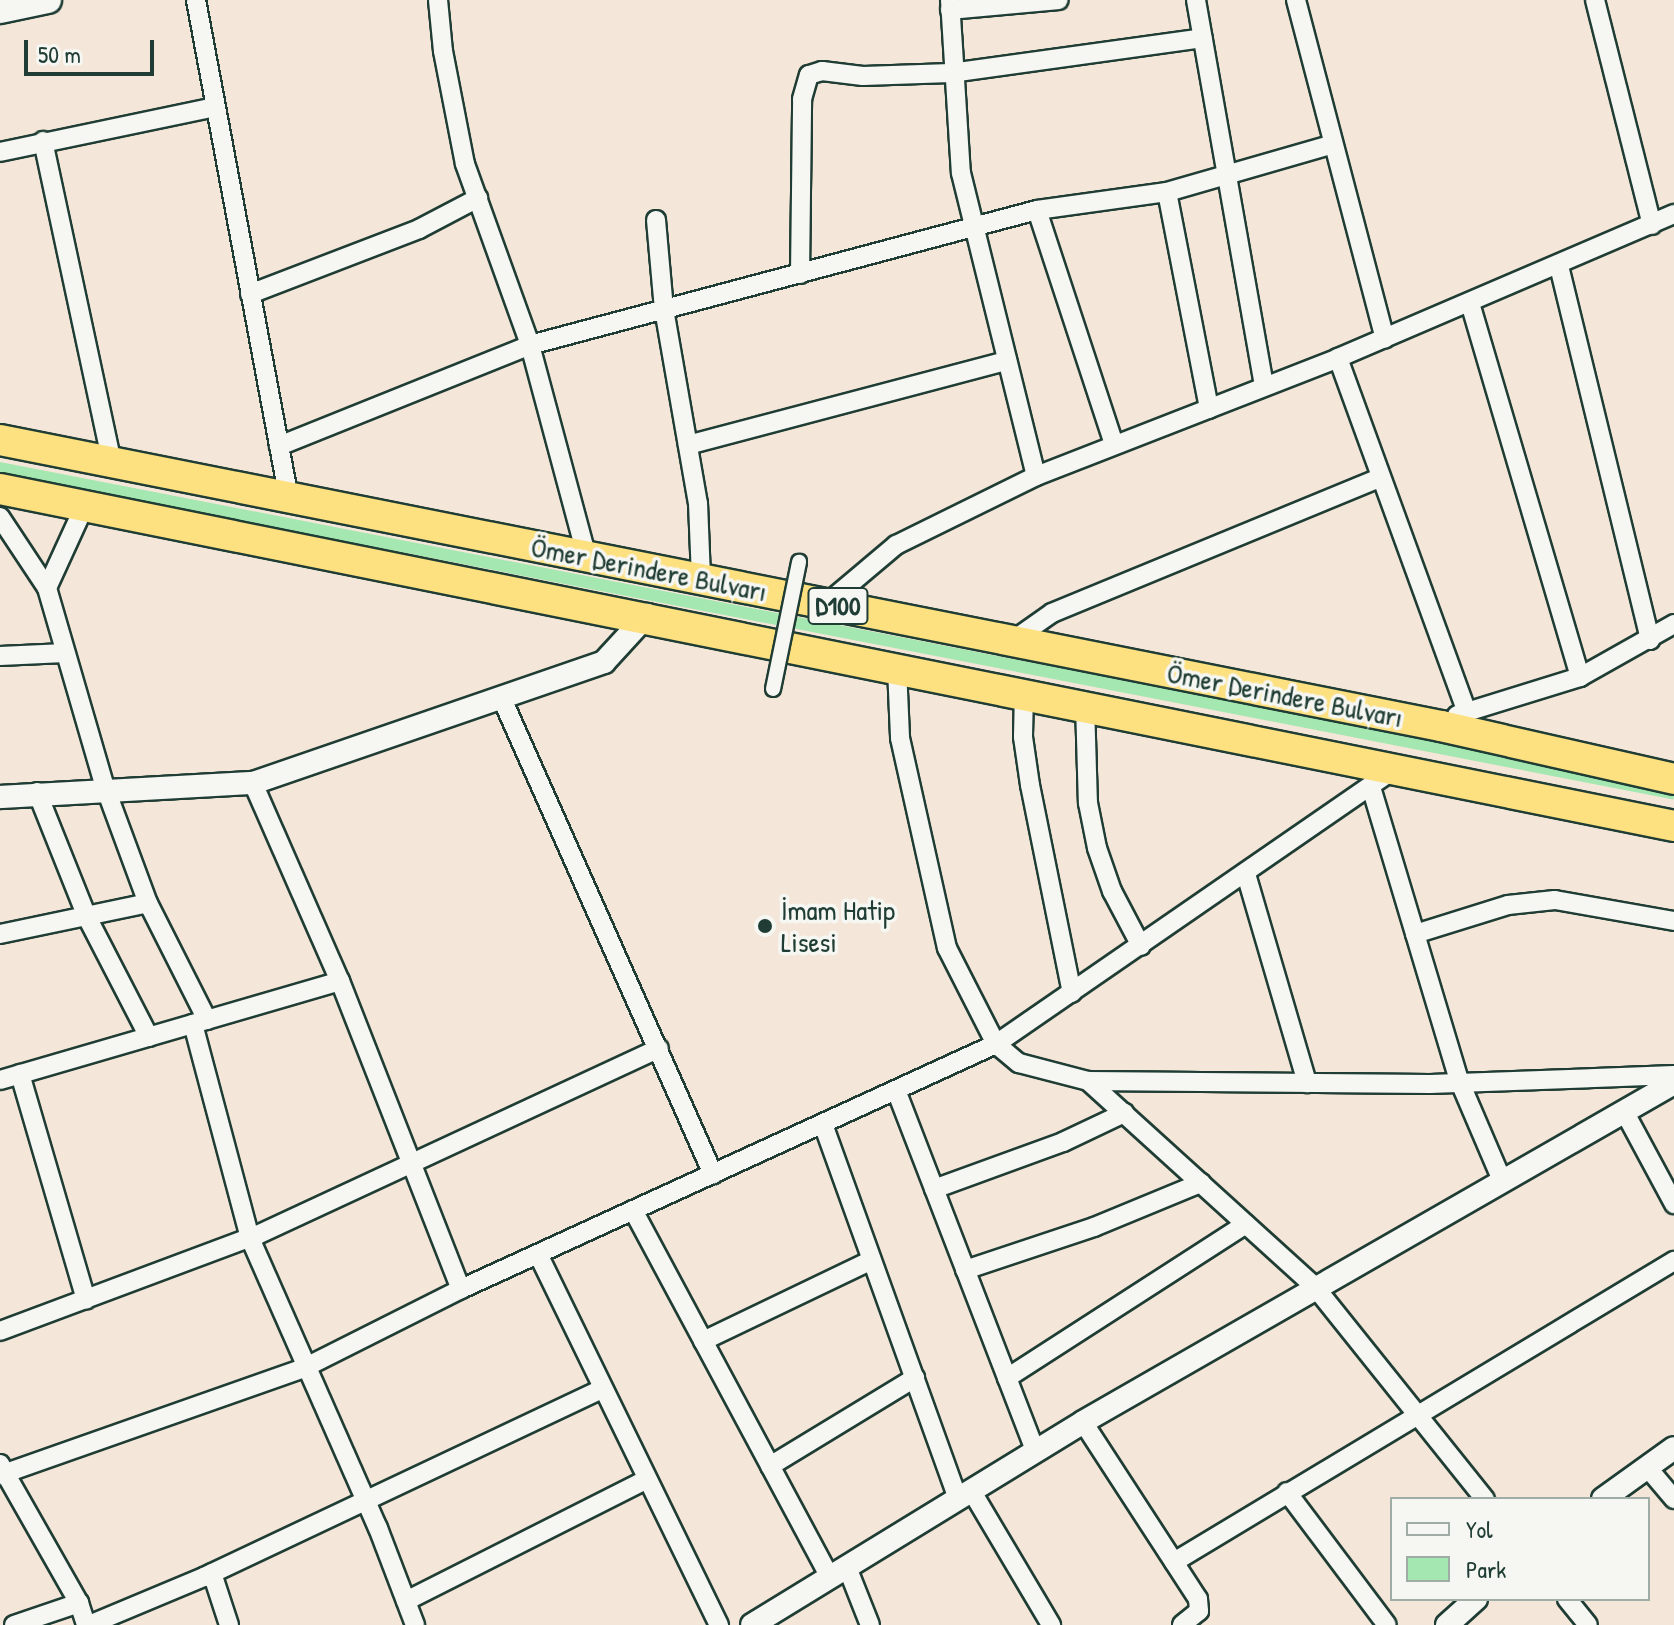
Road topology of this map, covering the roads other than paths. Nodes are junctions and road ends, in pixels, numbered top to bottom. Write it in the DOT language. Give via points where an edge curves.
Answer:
graph roads {
  1 [pos="48,0"];
  2 [pos="196,0"];
  3 [pos="438,0"];
  4 [pos="1059,0"];
  5 [pos="1196,0"];
  6 [pos="1296,0"];
  7 [pos="1595,0"];
  8 [pos="950,5"];
  9 [pos="0,10"];
  10 [pos="1203,38"];
  11 [pos="951,73"];
  12 [pos="215,107"];
  13 [pos="43,141"];
  14 [pos="1333,144"];
  15 [pos="0,152"];
  16 [pos="1223,176"];
  17 [pos="1167,192"];
  18 [pos="478,198"];
  19 [pos="1037,210"];
  20 [pos="1674,214"];
  21 [pos="656,220"];
  22 [pos="1652,225"];
  23 [pos="974,227"];
  24 [pos="1559,266"];
  25 [pos="800,274"];
  26 [pos="250,294"];
  27 [pos="1470,303"];
  28 [pos="664,309"];
  29 [pos="1385,339"];
  30 [pos="530,345"];
  31 [pos="1338,358"];
  32 [pos="1007,361"];
  33 [pos="1264,386"];
  34 [pos="1209,409"];
  35 [pos="0,440"];
  36 [pos="1114,444"];
  37 [pos="688,445"];
  38 [pos="279,446"];
  39 [pos="112,462"];
  40 [pos="1036,476"];
  41 [pos="1380,478"];
  42 [pos="0,489"];
  43 [pos="289,499"];
  44 [pos="85,505"];
  45 [pos="0,517"];
  46 [pos="587,557"];
  47 [pos="799,562"];
  48 [pos="701,579"];
  49 [pos="47,588"];
  50 [pos="826,604"];
  51 [pos="647,615"];
  52 [pos="1674,624"];
  53 [pos="1650,640"];
  54 [pos="1012,641"];
  55 [pos="65,653"];
  56 [pos="0,656"];
  57 [pos="897,668"];
  58 [pos="1580,677"];
  59 [pos="773,689"];
  60 [pos="1024,692"];
  61 [pos="503,701"];
  62 [pos="1085,704"];
  63 [pos="1454,718"];
  64 [pos="1396,768"];
  65 [pos="1674,779"];
  66 [pos="253,783"];
  67 [pos="105,787"];
  68 [pos="1371,787"];
  69 [pos="37,792"];
  70 [pos="0,797"];
  71 [pos="1674,826"];
  72 [pos="1246,874"];
  73 [pos="148,903"];
  74 [pos="87,917"];
  75 [pos="1674,921"];
  76 [pos="0,934"];
  77 [pos="1415,934"];
  78 [pos="1141,946"];
  79 [pos="340,981"];
  80 [pos="1072,993"];
  81 [pos="200,1022"];
  82 [pos="149,1037"];
  83 [pos="996,1044"];
  84 [pos="659,1048"];
  85 [pos="20,1074"];
  86 [pos="1674,1075"];
  87 [pos="0,1080"];
  88 [pos="1459,1080"];
  89 [pos="1088,1081"];
  90 [pos="1307,1083"];
  91 [pos="1674,1083"];
  92 [pos="896,1090"];
  93 [pos="1624,1111"];
  94 [pos="1124,1113"];
  95 [pos="823,1124"];
  96 [pos="412,1163"];
  97 [pos="713,1174"];
  98 [pos="1501,1178"];
  99 [pos="1201,1183"];
  100 [pos="934,1189"];
  101 [pos="1674,1204"];
  102 [pos="633,1210"];
  103 [pos="1246,1224"];
  104 [pos="250,1238"];
  105 [pos="538,1254"];
  106 [pos="872,1260"];
  107 [pos="1674,1261"];
  108 [pos="965,1270"];
  109 [pos="1315,1287"];
  110 [pos="461,1289"];
  111 [pos="86,1300"];
  112 [pos="0,1331"];
  113 [pos="703,1341"];
  114 [pos="306,1367"];
  115 [pos="915,1378"];
  116 [pos="1007,1378"];
  117 [pos="603,1388"];
  118 [pos="1415,1413"];
  119 [pos="1083,1422"];
  120 [pos="1674,1448"];
  121 [pos="1035,1451"];
  122 [pos="770,1466"];
  123 [pos="1647,1467"];
  124 [pos="2,1471"];
  125 [pos="647,1479"];
  126 [pos="1287,1492"];
  127 [pos="965,1494"];
  128 [pos="1483,1497"];
  129 [pos="1606,1497"];
  130 [pos="1674,1499"];
  131 [pos="365,1500"];
  132 [pos="1174,1562"];
  133 [pos="839,1572"];
  134 [pos="212,1573"];
  135 [pos="406,1601"];
  136 [pos="1474,1601"];
  137 [pos="1569,1601"];
  138 [pos="79,1603"];
  139 [pos="14,1625"];
  140 [pos="87,1625"];
  141 [pos="229,1625"];
  142 [pos="415,1625"];
  143 [pos="719,1625"];
  144 [pos="752,1625"];
  145 [pos="870,1625"];
  146 [pos="1051,1625"];
  147 [pos="1182,1625"];
  148 [pos="1387,1625"];
  149 [pos="1447,1625"];
  150 [pos="1588,1625"];
  1 -- 9 [label="main road"];
  2 -- 12 [label="street"];
  3 -- 18 [label="street" via="465,164"];
  4 -- 8 [label="street"];
  5 -- 10 [label="street"];
  6 -- 14 [label="street"];
  7 -- 22 [label="street"];
  8 -- 11 [label="street"];
  10 -- 11 [label="street"];
  10 -- 16 [label="street"];
  11 -- 23 [label="street" via="961,173"];
  11 -- 25 [label="street" via="809,75 802,99"];
  12 -- 13 [label="street"];
  12 -- 26 [label="street"];
  13 -- 15 [label="street"];
  13 -- 39 [label="street"];
  14 -- 16 [label="street"];
  14 -- 29 [label="street"];
  16 -- 17 [label="street"];
  16 -- 33 [label="street"];
  17 -- 19 [label="street"];
  17 -- 34 [label="street"];
  18 -- 26 [label="street" via="419,229"];
  18 -- 30 [label="street"];
  19 -- 23 [label="street"];
  19 -- 36 [label="street"];
  20 -- 22 [label="street"];
  21 -- 28 [label="street"];
  22 -- 24 [label="street"];
  23 -- 25 [label="street"];
  23 -- 32 [label="street"];
  24 -- 27 [label="street"];
  24 -- 53 [label="street"];
  25 -- 28 [label="street"];
  26 -- 38 [label="street"];
  27 -- 29 [label="street"];
  27 -- 58 [label="street"];
  28 -- 30 [label="street"];
  28 -- 37 [label="street"];
  29 -- 31 [label="street"];
  30 -- 38 [label="street"];
  30 -- 46 [label="street"];
  31 -- 33 [label="street"];
  31 -- 41 [label="street"];
  32 -- 37 [label="street"];
  32 -- 40 [label="street"];
  33 -- 34 [label="street"];
  34 -- 36 [label="street"];
  35 -- 39 [label="highway, Ömer Derindere Bulvarı / D100"];
  36 -- 40 [label="street"];
  37 -- 48 [label="street" via="698,503"];
  38 -- 43 [label="street"];
  39 -- 43 [label="highway, Ömer Derindere Bulvarı / D100"];
  40 -- 50 [label="street" via="896,545"];
  41 -- 54 [label="street" via="1052,613"];
  41 -- 63 [label="street"];
  42 -- 44 [label="highway, Ömer Derindere Bulvarı / D100"];
  43 -- 46 [label="highway, Ömer Derindere Bulvarı / D100"];
  44 -- 49 [label="street"];
  44 -- 51 [label="highway, Ömer Derindere Bulvarı / D100"];
  45 -- 49 [label="street"];
  46 -- 48 [label="highway, Ömer Derindere Bulvarı / D100"];
  47 -- 59 [label="street, bridge"];
  48 -- 50 [label="highway, Ömer Derindere Bulvarı / D100"];
  49 -- 55 [label="street"];
  50 -- 54 [label="highway, Ömer Derindere Bulvarı / D100"];
  51 -- 57 [label="highway, Ömer Derindere Bulvarı / D100"];
  51 -- 61 [label="street" via="604,662"];
  52 -- 53 [label="street"];
  53 -- 58 [label="street"];
  54 -- 63 [label="highway, Ömer Derindere Bulvarı / D100"];
  55 -- 56 [label="street"];
  55 -- 67 [label="street"];
  57 -- 60 [label="highway, Ömer Derindere Bulvarı / D100"];
  57 -- 83 [label="street" via="900,738 947,948"];
  58 -- 63 [label="street"];
  60 -- 62 [label="highway, Ömer Derindere Bulvarı / D100"];
  60 -- 80 [label="street" via="1030,785"];
  61 -- 66 [label="street"];
  61 -- 84 [label="street"];
  62 -- 64 [label="highway, Ömer Derindere Bulvarı / D100"];
  62 -- 78 [label="street" via="1091,826 1112,891"];
  63 -- 65 [label="highway, Ömer Derindere Bulvarı / D100"];
  64 -- 68 [label="street"];
  64 -- 71 [label="highway, Ömer Derindere Bulvarı / D100"];
  66 -- 67 [label="street"];
  66 -- 79 [label="street"];
  67 -- 69 [label="street"];
  67 -- 73 [label="street"];
  68 -- 72 [label="street"];
  68 -- 77 [label="street"];
  69 -- 70 [label="street"];
  69 -- 74 [label="street"];
  72 -- 78 [label="street"];
  72 -- 90 [label="street"];
  73 -- 74 [label="street"];
  73 -- 81 [label="street"];
  74 -- 76 [label="street"];
  74 -- 82 [label="street"];
  75 -- 77 [label="street" via="1555,900 1508,905"];
  77 -- 88 [label="street"];
  78 -- 80 [label="street"];
  79 -- 81 [label="street"];
  79 -- 96 [label="street"];
  80 -- 83 [label="street"];
  81 -- 82 [label="street"];
  81 -- 104 [label="street"];
  82 -- 85 [label="street"];
  83 -- 89 [label="street" via="1019,1063"];
  83 -- 92 [label="street"];
  84 -- 96 [label="street"];
  84 -- 97 [label="street"];
  85 -- 87 [label="street"];
  85 -- 111 [label="street"];
  86 -- 88 [label="street"];
  88 -- 90 [label="street"];
  88 -- 98 [label="street"];
  89 -- 90 [label="street"];
  89 -- 94 [label="street"];
  91 -- 93 [label="street"];
  92 -- 95 [label="street"];
  92 -- 100 [label="street"];
  93 -- 98 [label="street"];
  93 -- 101 [label="street"];
  94 -- 99 [label="street"];
  94 -- 100 [label="street" via="1063,1142"];
  95 -- 97 [label="street"];
  95 -- 106 [label="street"];
  96 -- 104 [label="street"];
  96 -- 110 [label="street"];
  97 -- 102 [label="street"];
  98 -- 109 [label="street"];
  99 -- 103 [label="street"];
  99 -- 108 [label="street" via="1094,1227"];
  100 -- 108 [label="street"];
  102 -- 105 [label="street"];
  102 -- 113 [label="street"];
  103 -- 109 [label="street"];
  103 -- 116 [label="street"];
  104 -- 111 [label="street"];
  104 -- 114 [label="street"];
  105 -- 110 [label="street"];
  105 -- 117 [label="street"];
  106 -- 113 [label="street"];
  106 -- 115 [label="street"];
  107 -- 118 [label="street"];
  108 -- 116 [label="street"];
  109 -- 118 [label="street"];
  109 -- 119 [label="street"];
  110 -- 114 [label="street"];
  111 -- 112 [label="street"];
  113 -- 122 [label="street"];
  114 -- 124 [label="street"];
  114 -- 131 [label="street"];
  115 -- 122 [label="street"];
  115 -- 127 [label="street"];
  116 -- 121 [label="street"];
  117 -- 125 [label="street"];
  117 -- 131 [label="street"];
  118 -- 126 [label="street"];
  118 -- 128 [label="street"];
  119 -- 121 [label="street"];
  119 -- 132 [label="street"];
  120 -- 123 [label="street"];
  121 -- 127 [label="street"];
  122 -- 133 [label="street"];
  123 -- 129 [label="street"];
  123 -- 130 [label="street"];
  124 -- 138 [label="street"];
  125 -- 135 [label="street"];
  125 -- 143 [label="street"];
  126 -- 132 [label="street"];
  126 -- 148 [label="street"];
  127 -- 133 [label="street"];
  127 -- 146 [label="street"];
  131 -- 134 [label="street"];
  131 -- 135 [label="street"];
  132 -- 147 [label="street" via="1198,1599 1199,1611"];
  133 -- 144 [label="street"];
  133 -- 145 [label="street"];
  134 -- 140 [label="street"];
  134 -- 141 [label="street"];
  135 -- 142 [label="street"];
  136 -- 149 [label="street"];
  137 -- 150 [label="street"];
  138 -- 139 [label="street"];
  138 -- 140 [label="street"];
}
